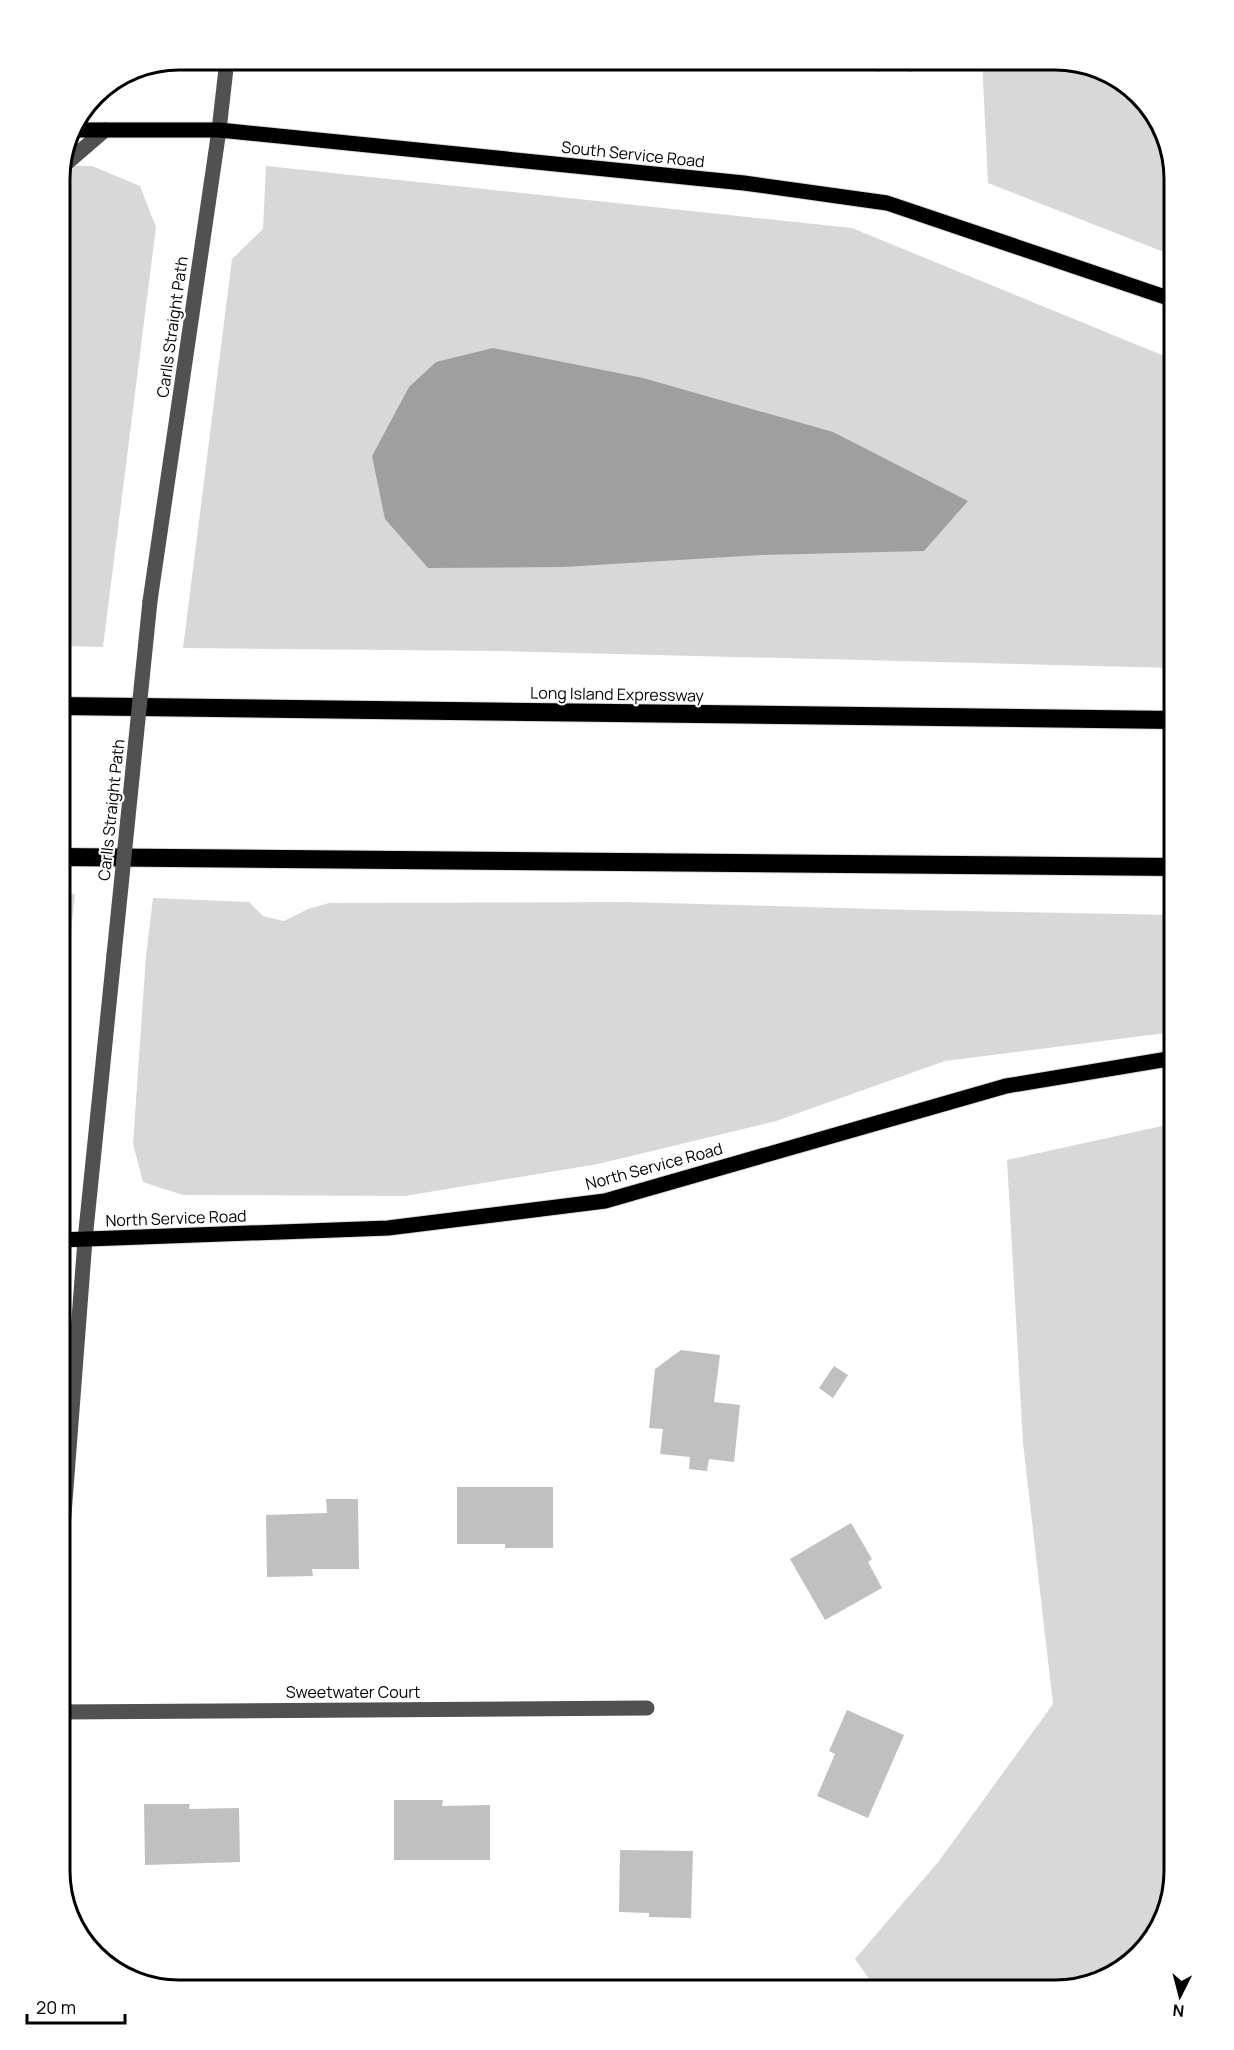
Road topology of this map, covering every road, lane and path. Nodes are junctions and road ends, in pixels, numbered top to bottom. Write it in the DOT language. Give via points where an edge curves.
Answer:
graph roads {
  1 [pos="226,71"];
  2 [pos="82,130"];
  3 [pos="105,130"];
  4 [pos="219,130"];
  5 [pos="73,158"];
  6 [pos="1164,297"];
  7 [pos="71,706"];
  8 [pos="1164,720"];
  9 [pos="71,857"];
  10 [pos="1164,867"];
  11 [pos="1164,1060"];
  12 [pos="70,1240"];
  13 [pos="85,1240"];
  14 [pos="70,1433"];
  15 [pos="647,1708"];
  16 [pos="70,1712"];
  1 -- 4 [label="street, Carlls Straight Path"];
  2 -- 3 [label="main road, South Service Road"];
  3 -- 4 [label="main road, South Service Road"];
  3 -- 5 [label="street"];
  4 -- 6 [label="main road, South Service Road" via="744,183 887,202"];
  4 -- 13 [label="street, Carlls Straight Path, bridge" via="150,601"];
  7 -- 8 [label="highway, Long Island Expressway"];
  9 -- 10 [label="highway"];
  11 -- 13 [label="main road, North Service Road" via="1006,1086 605,1201 388,1228"];
  12 -- 13 [label="main road, North Service Road"];
  13 -- 14 [label="street, Carlls Straight Path"];
  15 -- 16 [label="street, Sweetwater Court"];
}
